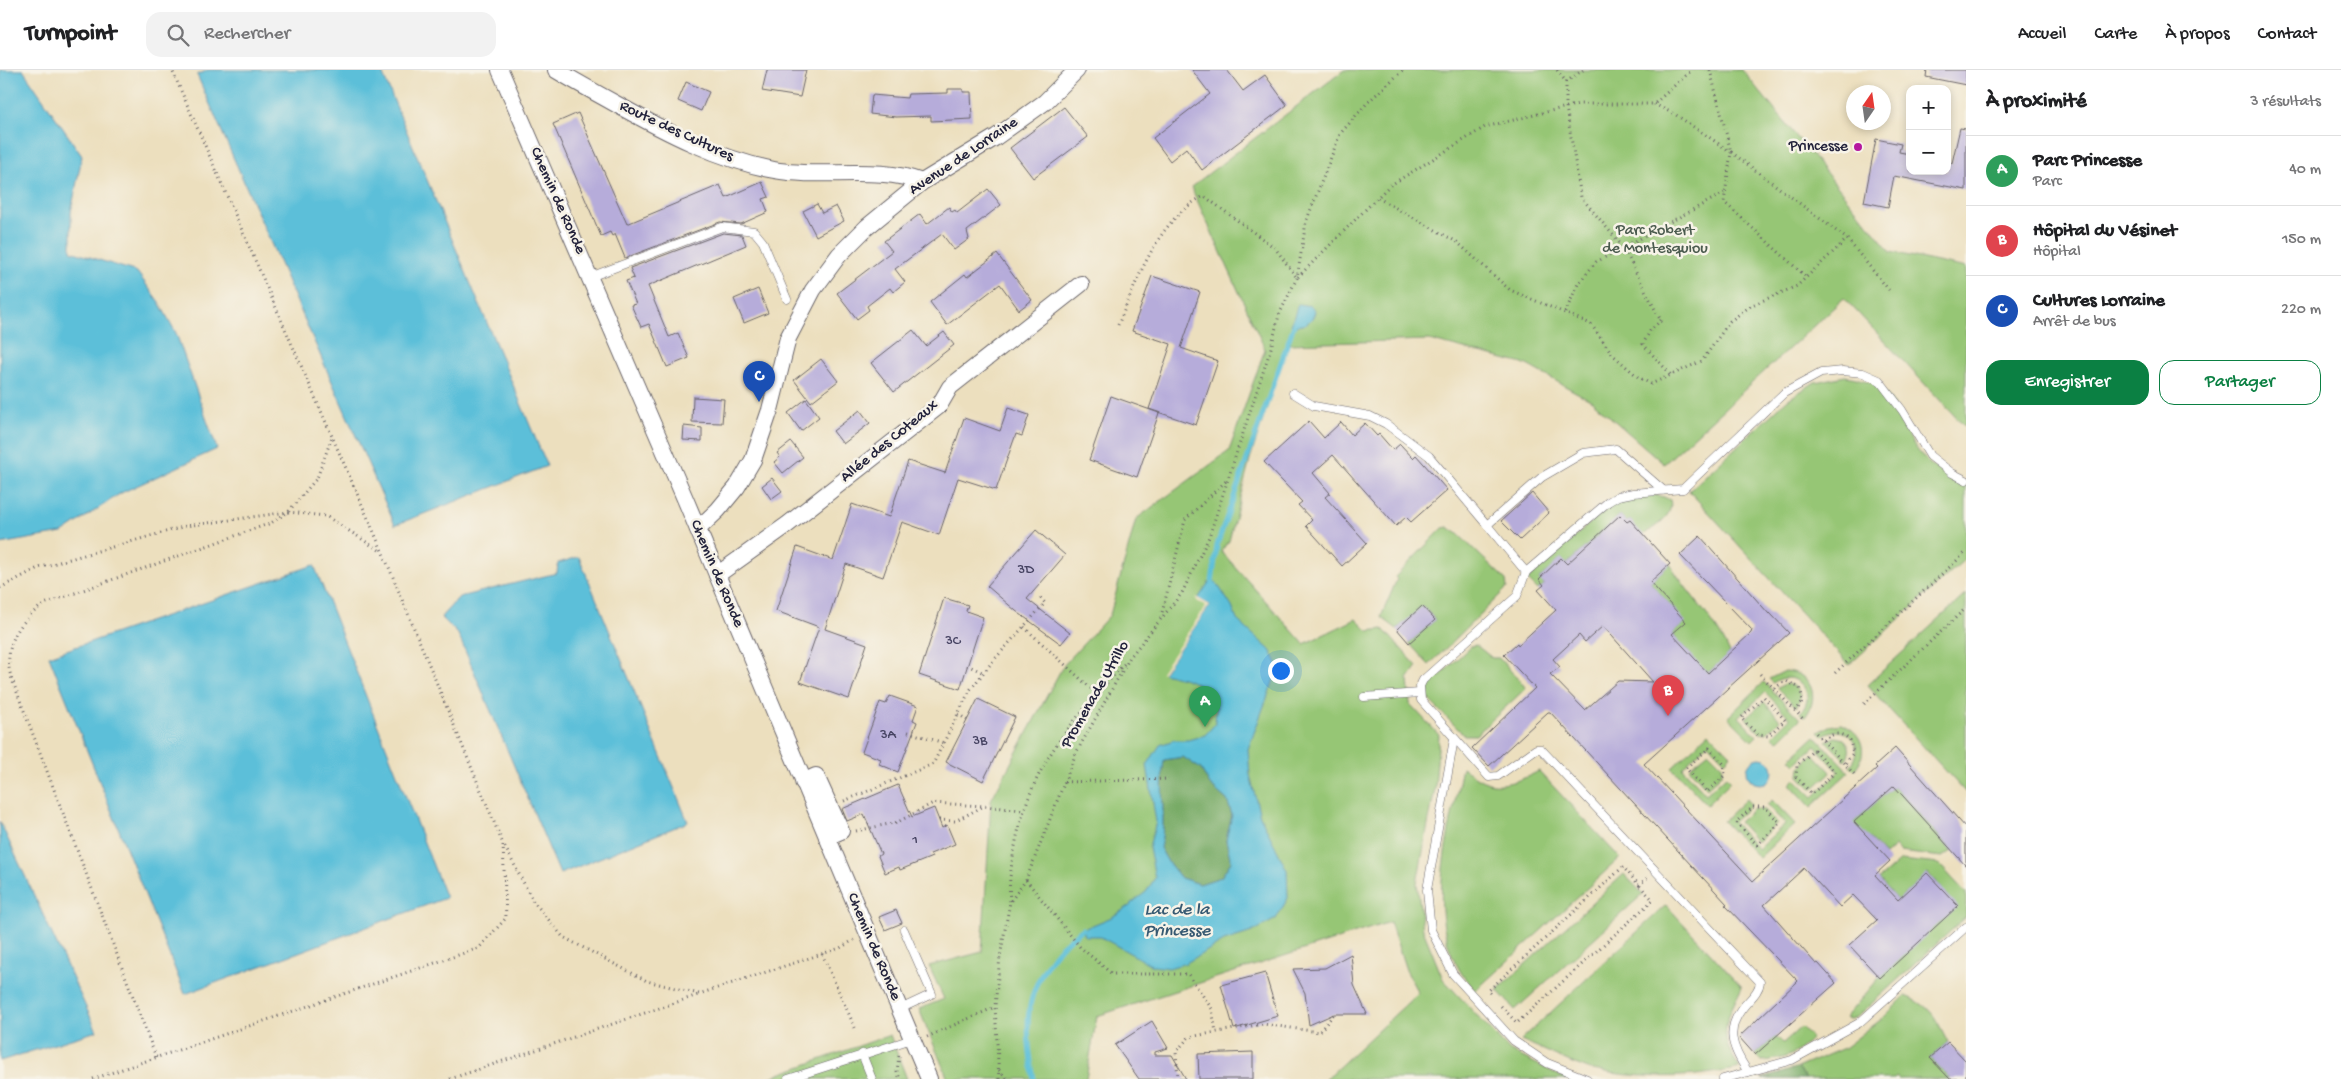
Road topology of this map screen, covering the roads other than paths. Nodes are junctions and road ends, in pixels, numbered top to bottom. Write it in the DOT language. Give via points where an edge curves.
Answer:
graph roads {
  1 [pos="500,70"];
  2 [pos="556,70"];
  3 [pos="1077,70"];
  4 [pos="922,182"];
  5 [pos="590,277"];
  6 [pos="1081,284"];
  7 [pos="787,299"];
  8 [pos="1293,393"];
  9 [pos="1966,480"];
  10 [pos="1663,490"];
  11 [pos="1487,525"];
  12 [pos="698,530"];
  13 [pos="1526,572"];
  14 [pos="717,575"];
  15 [pos="1420,693"];
  16 [pos="1364,697"];
  17 [pos="1454,739"];
  18 [pos="803,782"];
  19 [pos="834,834"];
  20 [pos="1966,927"];
  21 [pos="904,930"];
  22 [pos="900,1009"];
  23 [pos="918,1039"];
  24 [pos="862,1054"];
  25 [pos="1748,1072"];
  26 [pos="788,1079"];
  27 [pos="872,1079"];
  28 [pos="929,1079"];
  29 [pos="1587,1079"];
  30 [pos="1723,1079"];
  1 -- 5 [label="street, Chemin de Ronde"];
  2 -- 4 [label="street, Route des Cultures" via="642,118 738,161 775,170 824,175 903,174"];
  3 -- 4 [label="street, Avenue de Lorraine" via="1045,102"];
  4 -- 12 [label="street, Avenue de Lorraine" via="867,227 839,255 813,290 788,338 770,410 752,460 738,488"];
  5 -- 7 [label="lane" via="722,227 738,228 754,231 763,242"];
  5 -- 12 [label="street, Chemin de Ronde"];
  6 -- 14 [label="street, Allée des Coteaux" via="950,387 932,412"];
  8 -- 11 [label="lane" via="1314,406 1370,416 1386,424 1429,456"];
  9 -- 10 [label="lane" via="1952,474 1930,456 1879,380 1863,373 1843,371 1821,373 1790,390 1684,489"];
  10 -- 11 [label="lane" via="1616,449 1583,453 1533,483"];
  10 -- 13 [label="lane" via="1618,496"];
  11 -- 13 [label="lane"];
  12 -- 14 [label="street, Chemin de Ronde"];
  13 -- 15 [label="lane" via="1517,596 1423,680"];
  14 -- 18 [label="street, Chemin de Ronde"];
  15 -- 16 [label="lane"];
  15 -- 17 [label="lane" via="1421,700"];
  17 -- 25 [label="lane" via="1490,777 1498,776 1536,749 1541,749 1760,982 1759,989 1734,1023 1732,1038"];
  17 -- 29 [label="lane" via="1427,890 1431,930 1453,974 1514,1041 1547,1063"];
  18 -- 19 [label="street, Chemin de Ronde"];
  18 -- 19 [label="street" via="816,776 829,806"];
  19 -- 22 [label="street, Chemin de Ronde" via="867,932"];
  20 -- 25 [label="lane" via="1859,1023 1792,1060"];
  21 -- 22 [label="lane" via="932,994"];
  22 -- 23 [label="street, Chemin de Ronde"];
  23 -- 24 [label="lane"];
  23 -- 28 [label="street, Chemin de Ronde"];
  24 -- 26 [label="lane"];
  24 -- 27 [label="lane"];
  25 -- 30 [label="lane"];
}
